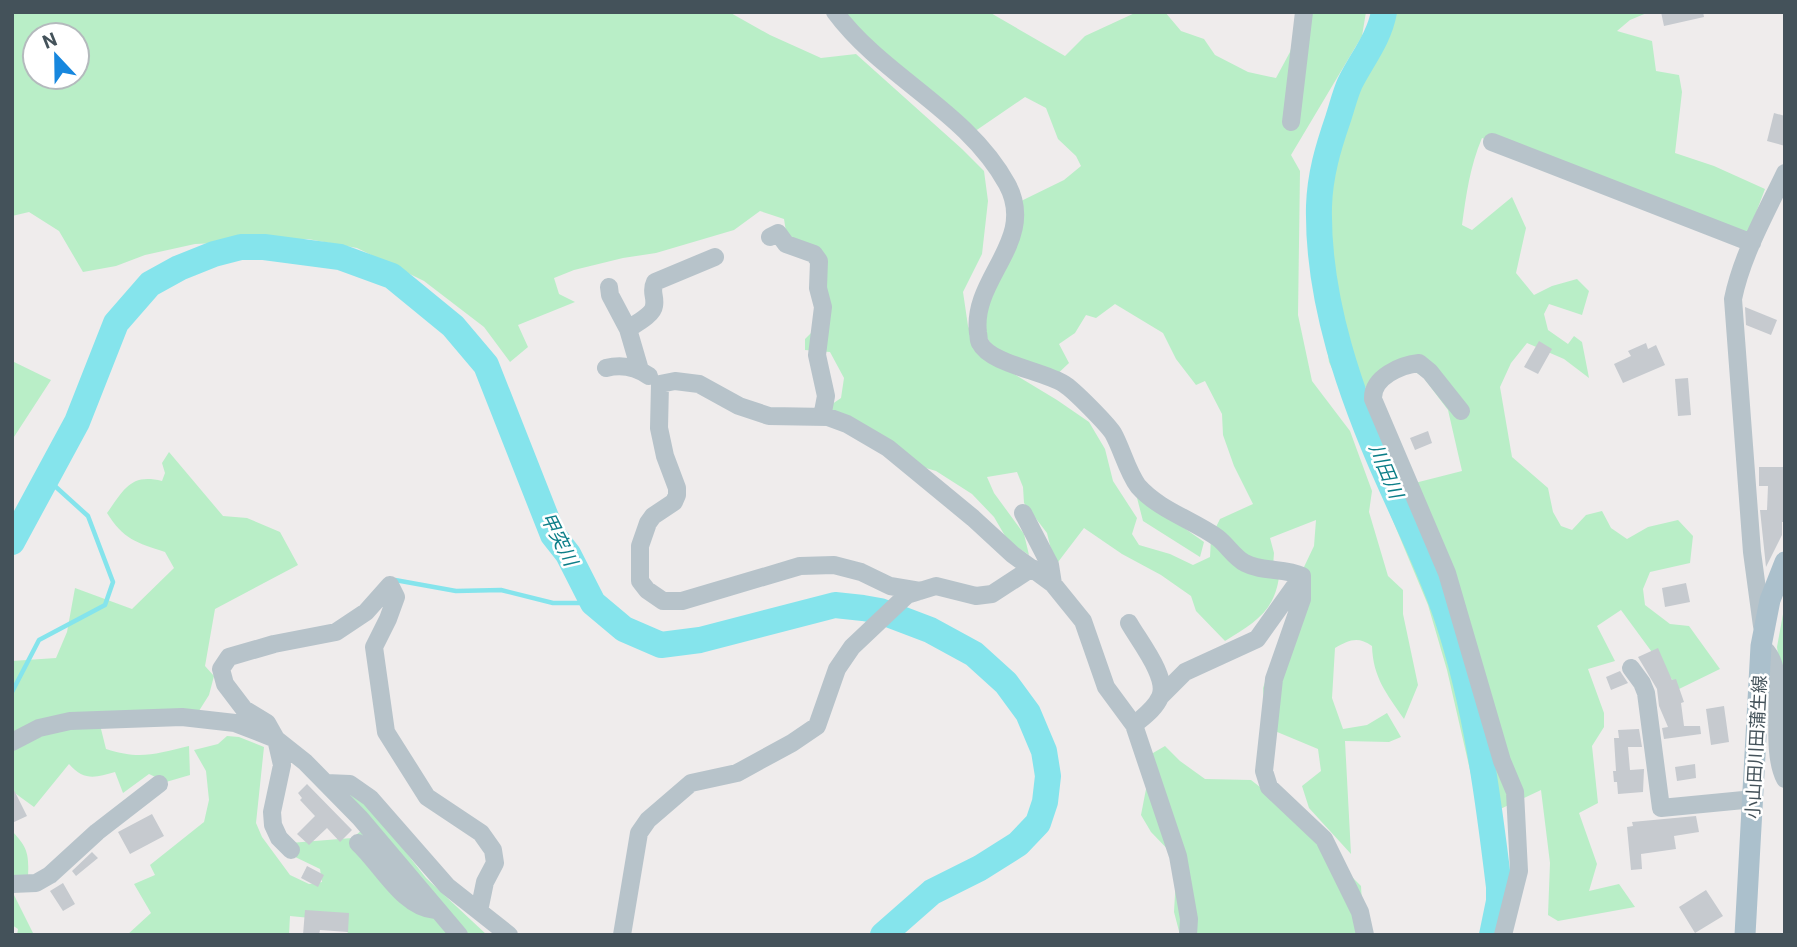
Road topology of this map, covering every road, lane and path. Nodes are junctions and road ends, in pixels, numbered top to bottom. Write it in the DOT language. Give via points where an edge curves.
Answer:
graph roads {
  1 [pos="835,12"];
  2 [pos="1304,12"];
  3 [pos="1291,122"];
  4 [pos="1492,142"];
  5 [pos="1785,173"];
  6 [pos="770,237"];
  7 [pos="1752,243"];
  8 [pos="715,257"];
  9 [pos="608,287"];
  10 [pos="628,329"];
  11 [pos="606,368"];
  12 [pos="640,370"];
  13 [pos="660,384"];
  14 [pos="1461,411"];
  15 [pos="822,417"];
  16 [pos="1023,513"];
  17 [pos="1785,562"];
  18 [pos="1032,568"];
  19 [pos="1302,576"];
  20 [pos="1054,584"];
  21 [pos="914,593"];
  22 [pos="1129,623"];
  23 [pos="1762,640"];
  24 [pos="1631,668"];
  25 [pos="1161,696"];
  26 [pos="1134,725"];
  27 [pos="276,738"];
  28 [pos="12,742"];
  29 [pos="1785,779"];
  30 [pos="326,783"];
  31 [pos="159,785"];
  32 [pos="1754,799"];
  33 [pos="358,843"];
  34 [pos="291,850"];
  35 [pos="12,884"];
  36 [pos="436,910"];
  37 [pos="479,911"];
  38 [pos="459,935"];
  39 [pos="509,935"];
  40 [pos="622,935"];
  41 [pos="1188,935"];
  42 [pos="1365,935"];
  43 [pos="1503,935"];
  44 [pos="1745,935"];
  1 -- 19 [label="street" via="851,34 929,97 980,147 1008,186 1017,208 1014,234 976,318 980,343 995,357 1066,385 1111,430 1138,485 1157,502 1218,538 1245,563"];
  2 -- 3 [label="street"];
  4 -- 7 [label="street"];
  5 -- 7 [label="street"];
  6 -- 15 [label="street" via="778,233 786,244 814,254 819,261 823,307 817,355 826,396"];
  7 -- 23 [label="street" via="1733,299"];
  8 -- 10 [label="street" via="654,282 652,311"];
  9 -- 10 [label="street"];
  10 -- 12 [label="street"];
  11 -- 12 [label="street"];
  12 -- 13 [label="street"];
  13 -- 15 [label="street" via="699,384 769,416"];
  13 -- 21 [label="street" via="659,428 677,495 653,516 640,546 640,581 647,590 663,601 682,601 800,566 834,565"];
  14 -- 43 [label="street" via="1419,363 1407,364 1382,378 1373,391 1447,573 1515,792 1519,871"];
  15 -- 18 [label="street" via="847,424 888,448"];
  16 -- 20 [label="street" via="1050,565"];
  17 -- 23 [label="main road, 小山田川田蒲生線" via="1770,600"];
  18 -- 20 [label="street"];
  18 -- 21 [label="street" via="992,594 976,596 936,586"];
  19 -- 25 [label="street" via="1257,639 1185,672"];
  19 -- 42 [label="street" via="1302,599 1274,679 1264,771 1269,787 1324,839 1360,912"];
  20 -- 26 [label="street" via="1083,621 1106,687"];
  21 -- 40 [label="street" via="852,647 837,669 817,726 737,773 691,783 648,820 639,833"];
  22 -- 25 [label="street" via="1161,678"];
  23 -- 29 [label="street" via="1777,674 1776,732"];
  23 -- 32 [label="main road, 小山田川田蒲生線"];
  24 -- 32 [label="street" via="1646,693 1661,808"];
  25 -- 26 [label="street"];
  26 -- 41 [label="street" via="1178,856"];
  27 -- 28 [label="street" via="235,723 168,717 70,721 39,728"];
  27 -- 30 [label="street"];
  27 -- 34 [label="street" via="282,765 273,825"];
  27 -- 37 [label="street" via="267,723 244,709 225,684 221,669 229,657 336,632 366,612 390,585 396,597 374,648 386,732 427,797 481,833 493,850 495,863"];
  30 -- 36 [label="street"];
  30 -- 37 [label="street" via="351,785 370,798 447,886"];
  31 -- 35 [label="street" via="50,875 36,883"];
  32 -- 44 [label="main road, 小山田川田蒲生線"];
  33 -- 36 [label="street" via="401,894 424,909"];
  36 -- 38 [label="street"];
  37 -- 39 [label="street"];
}
